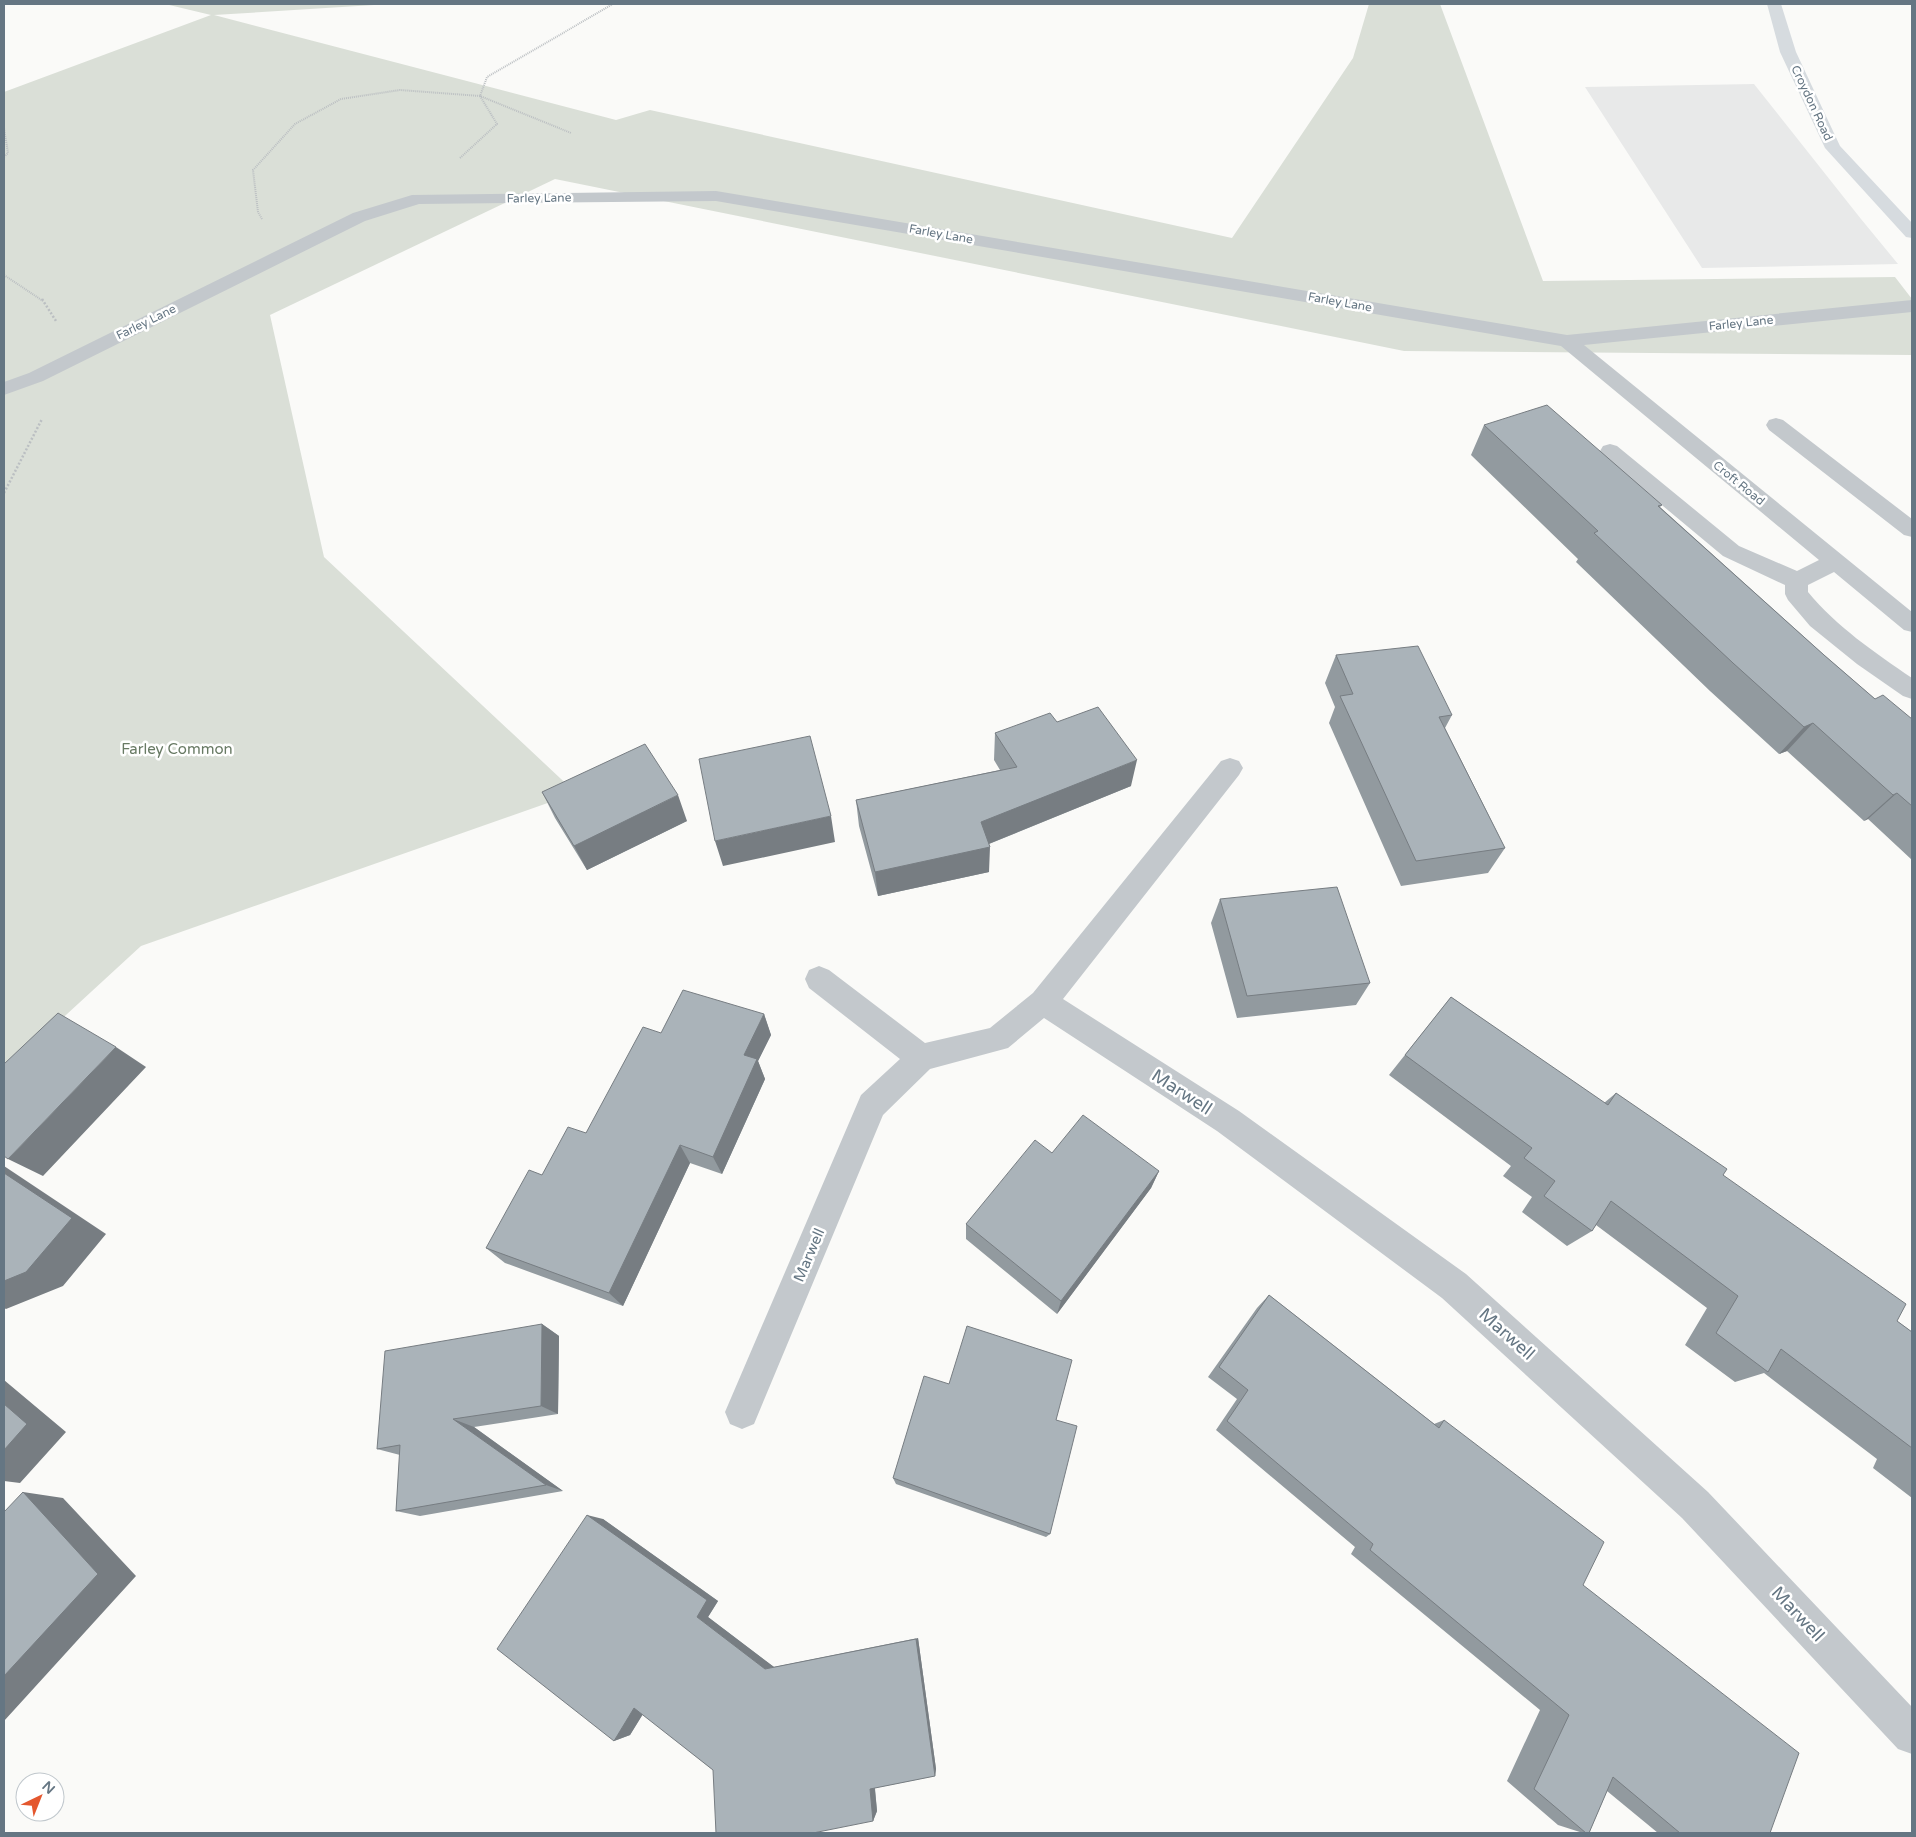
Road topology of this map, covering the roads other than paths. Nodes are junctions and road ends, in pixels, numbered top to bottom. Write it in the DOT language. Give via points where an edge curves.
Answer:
graph roads {
  1 [pos="1774,4"];
  2 [pos="1912,233"];
  3 [pos="1912,306"];
  4 [pos="1567,341"];
  5 [pos="4,389"];
  6 [pos="1776,425"];
  7 [pos="1610,451"];
  8 [pos="1912,530"];
  9 [pos="1836,561"];
  10 [pos="1797,581"];
  11 [pos="1912,624"];
  12 [pos="1912,690"];
  13 [pos="1230,768"];
  14 [pos="819,979"];
  15 [pos="1043,1002"];
  16 [pos="921,1058"];
  17 [pos="742,1412"];
  18 [pos="1912,1735"];
  1 -- 2 [label="main road, Croydon Road" via="1788,52 1833,148"];
  3 -- 4 [label="street, Farley Lane"];
  4 -- 5 [label="street, Farley Lane" via="716,196 418,199 358,218 36,377"];
  4 -- 9 [label="street, Croft Road"];
  6 -- 8 [label="street"];
  7 -- 10 [label="street" via="1731,551"];
  9 -- 10 [label="street"];
  9 -- 11 [label="street, Croft Road"];
  10 -- 12 [label="street" via="1796,594 1818,620"];
  13 -- 15 [label="street, Marwell"];
  14 -- 16 [label="street"];
  15 -- 16 [label="street, Marwell" via="998,1038"];
  15 -- 18 [label="street, Marwell" via="1228,1121 1454,1286 1695,1505"];
  16 -- 17 [label="street, Marwell" via="872,1105"];
}
